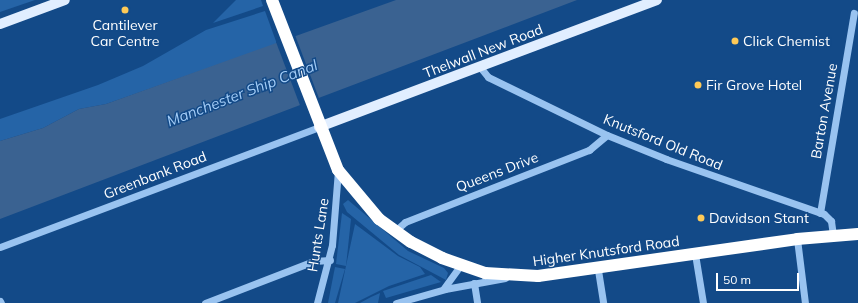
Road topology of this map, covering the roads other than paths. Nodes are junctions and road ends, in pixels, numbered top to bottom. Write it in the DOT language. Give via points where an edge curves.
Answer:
graph roads {
  1 [pos="65,0"];
  2 [pos="272,0"];
  3 [pos="657,0"];
  4 [pos="854,13"];
  5 [pos="0,24"];
  6 [pos="480,67"];
  7 [pos="319,127"];
  8 [pos="607,134"];
  9 [pos="338,170"];
  10 [pos="820,213"];
  11 [pos="395,232"];
  12 [pos="858,234"];
  13 [pos="833,235"];
  14 [pos="797,239"];
  15 [pos="0,247"];
  16 [pos="694,254"];
  17 [pos="330,260"];
  18 [pos="461,265"];
  19 [pos="598,270"];
  20 [pos="518,276"];
  21 [pos="474,283"];
  22 [pos="442,289"];
  23 [pos="205,303"];
  24 [pos="317,303"];
  25 [pos="396,303"];
  26 [pos="477,303"];
  27 [pos="603,303"];
  28 [pos="703,303"];
  29 [pos="805,303"];
  1 -- 5 [label="main road"];
  2 -- 7 [label="highway, Higher Knutsford Road"];
  3 -- 6 [label="main road, Thelwall New Road"];
  4 -- 10 [label="street, Barton Avenue"];
  6 -- 7 [label="main road, Thelwall New Road"];
  6 -- 8 [label="street, Knutsford Old Road" via="488,77"];
  7 -- 9 [label="highway, Higher Knutsford Road"];
  7 -- 15 [label="street, Greenbank Road"];
  8 -- 10 [label="street, Knutsford Old Road" via="666,159"];
  8 -- 11 [label="street, Queens Drive" via="589,150 405,222"];
  9 -- 11 [label="highway, Higher Knutsford Road" via="369,209"];
  9 -- 17 [label="street, Hunts Lane"];
  10 -- 13 [label="street" via="831,221"];
  11 -- 18 [label="highway, Higher Knutsford Road" via="425,250"];
  12 -- 13 [label="highway, Higher Knutsford Road"];
  13 -- 14 [label="highway, Higher Knutsford Road"];
  14 -- 16 [label="highway, Higher Knutsford Road"];
  14 -- 29 [label="street"];
  16 -- 19 [label="highway, Higher Knutsford Road"];
  16 -- 28 [label="street"];
  17 -- 23 [label="street" via="314,261"];
  17 -- 24 [label="street, Hunts Lane"];
  18 -- 20 [label="highway, Higher Knutsford Road"];
  18 -- 22 [label="street" via="453,280"];
  19 -- 20 [label="highway, Higher Knutsford Road"];
  19 -- 27 [label="street"];
  20 -- 21 [label="street"];
  21 -- 22 [label="street"];
  21 -- 26 [label="street"];
  22 -- 25 [label="street"];
}
